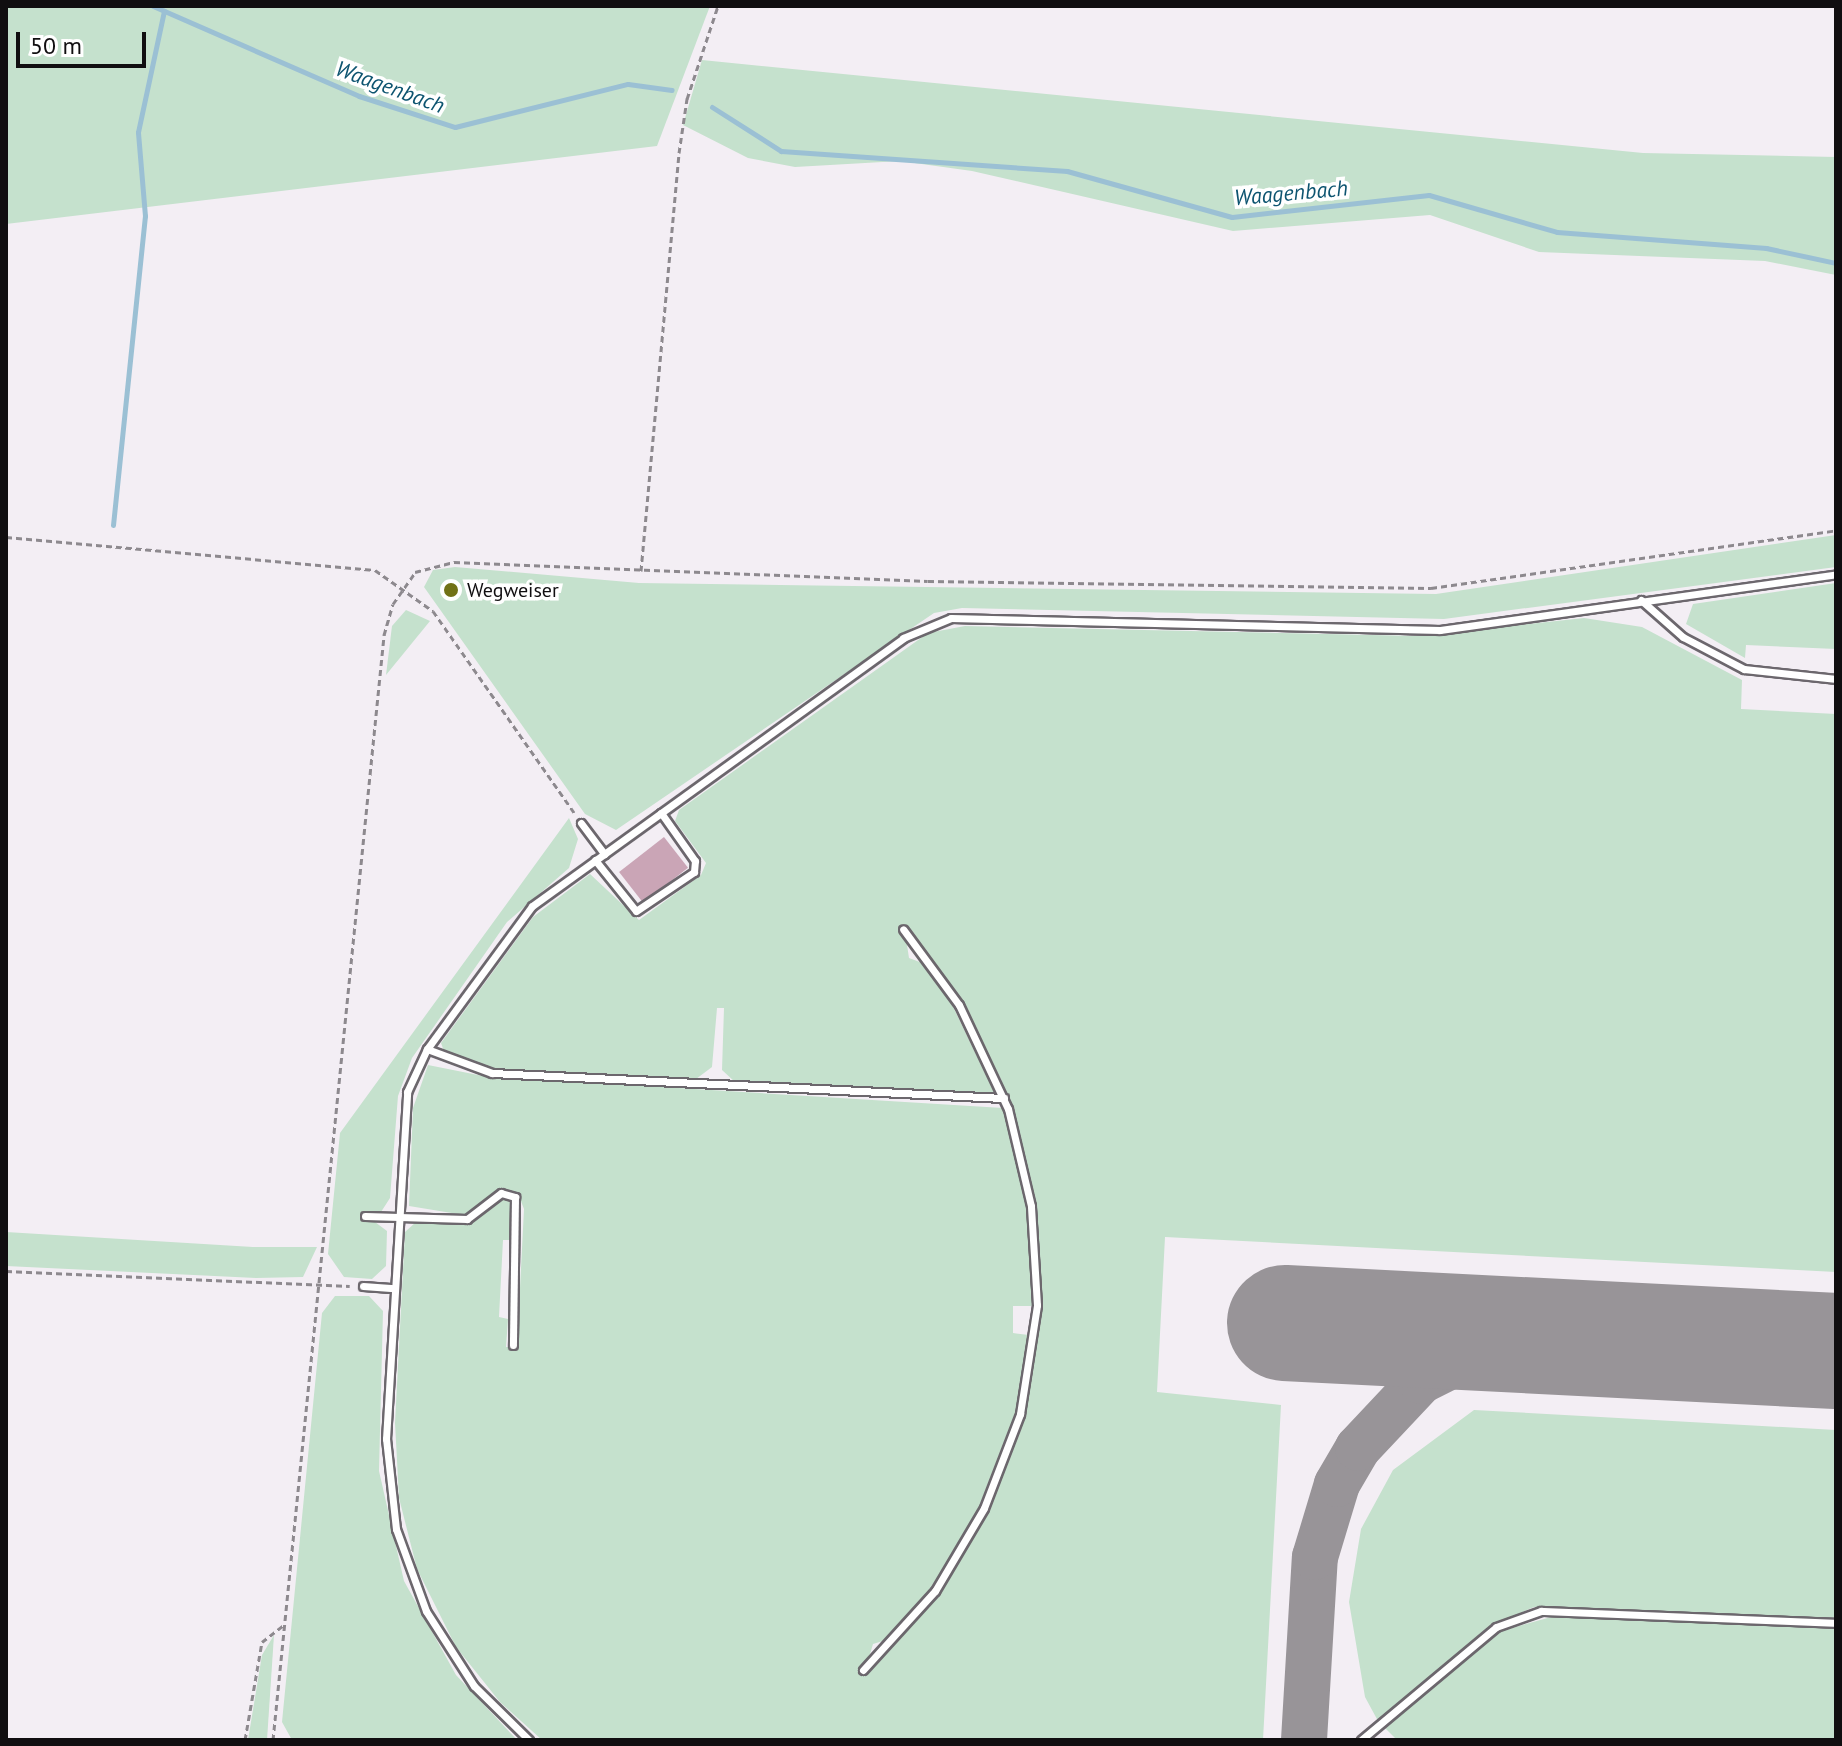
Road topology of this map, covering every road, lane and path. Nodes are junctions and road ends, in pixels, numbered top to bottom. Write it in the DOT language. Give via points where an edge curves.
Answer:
graph roads {
  1 [pos="718,6"];
  2 [pos="1836,530"];
  3 [pos="6,537"];
  4 [pos="641,572"];
  5 [pos="1836,574"];
  6 [pos="403,584"];
  7 [pos="1641,600"];
  8 [pos="1836,679"];
  9 [pos="661,813"];
  10 [pos="581,823"];
  11 [pos="604,854"];
  12 [pos="595,860"];
  13 [pos="903,929"];
  14 [pos="427,1049"];
  15 [pos="1004,1098"];
  16 [pos="365,1216"];
  17 [pos="397,1217"];
  18 [pos="6,1271"];
  19 [pos="318,1286"];
  20 [pos="363,1286"];
  21 [pos="394,1288"];
  22 [pos="513,1345"];
  23 [pos="1836,1623"];
  24 [pos="285,1624"];
  25 [pos="863,1670"];
  26 [pos="245,1740"];
  27 [pos="273,1740"];
  28 [pos="529,1740"];
  29 [pos="1361,1740"];
  1 -- 4 [label="path" via="687,99 679,153"];
  2 -- 4 [label="path" via="1431,588"];
  3 -- 6 [label="path" via="351,562"];
  4 -- 6 [label="path" via="445,562 419,569"];
  5 -- 7 [label="lane"];
  6 -- 10 [label="path" via="433,611"];
  6 -- 19 [label="path" via="384,635"];
  7 -- 8 [label="lane" via="1683,637 1744,669"];
  7 -- 9 [label="lane" via="1440,630 951,618 903,638"];
  9 -- 11 [label="lane"];
  9 -- 12 [label="lane" via="695,861 694,872 636,911"];
  10 -- 11 [label="lane"];
  11 -- 12 [label="lane"];
  12 -- 14 [label="lane" via="526,912"];
  13 -- 15 [label="lane" via="959,1005"];
  14 -- 15 [label="lane" via="484,1072"];
  14 -- 17 [label="lane" via="405,1100"];
  15 -- 25 [label="lane" via="1025,1170 1036,1258 1034,1332 1020,1414 994,1487 957,1558"];
  16 -- 17 [label="lane"];
  17 -- 21 [label="lane"];
  17 -- 22 [label="lane" via="467,1219 501,1193 515,1197"];
  18 -- 19 [label="path"];
  19 -- 20 [label="path"];
  19 -- 24 [label="path"];
  20 -- 21 [label="lane"];
  21 -- 28 [label="lane" via="387,1455 404,1557 449,1652"];
  23 -- 29 [label="lane" via="1541,1611 1496,1627"];
  24 -- 26 [label="path" via="262,1642"];
  24 -- 27 [label="path"];
}
